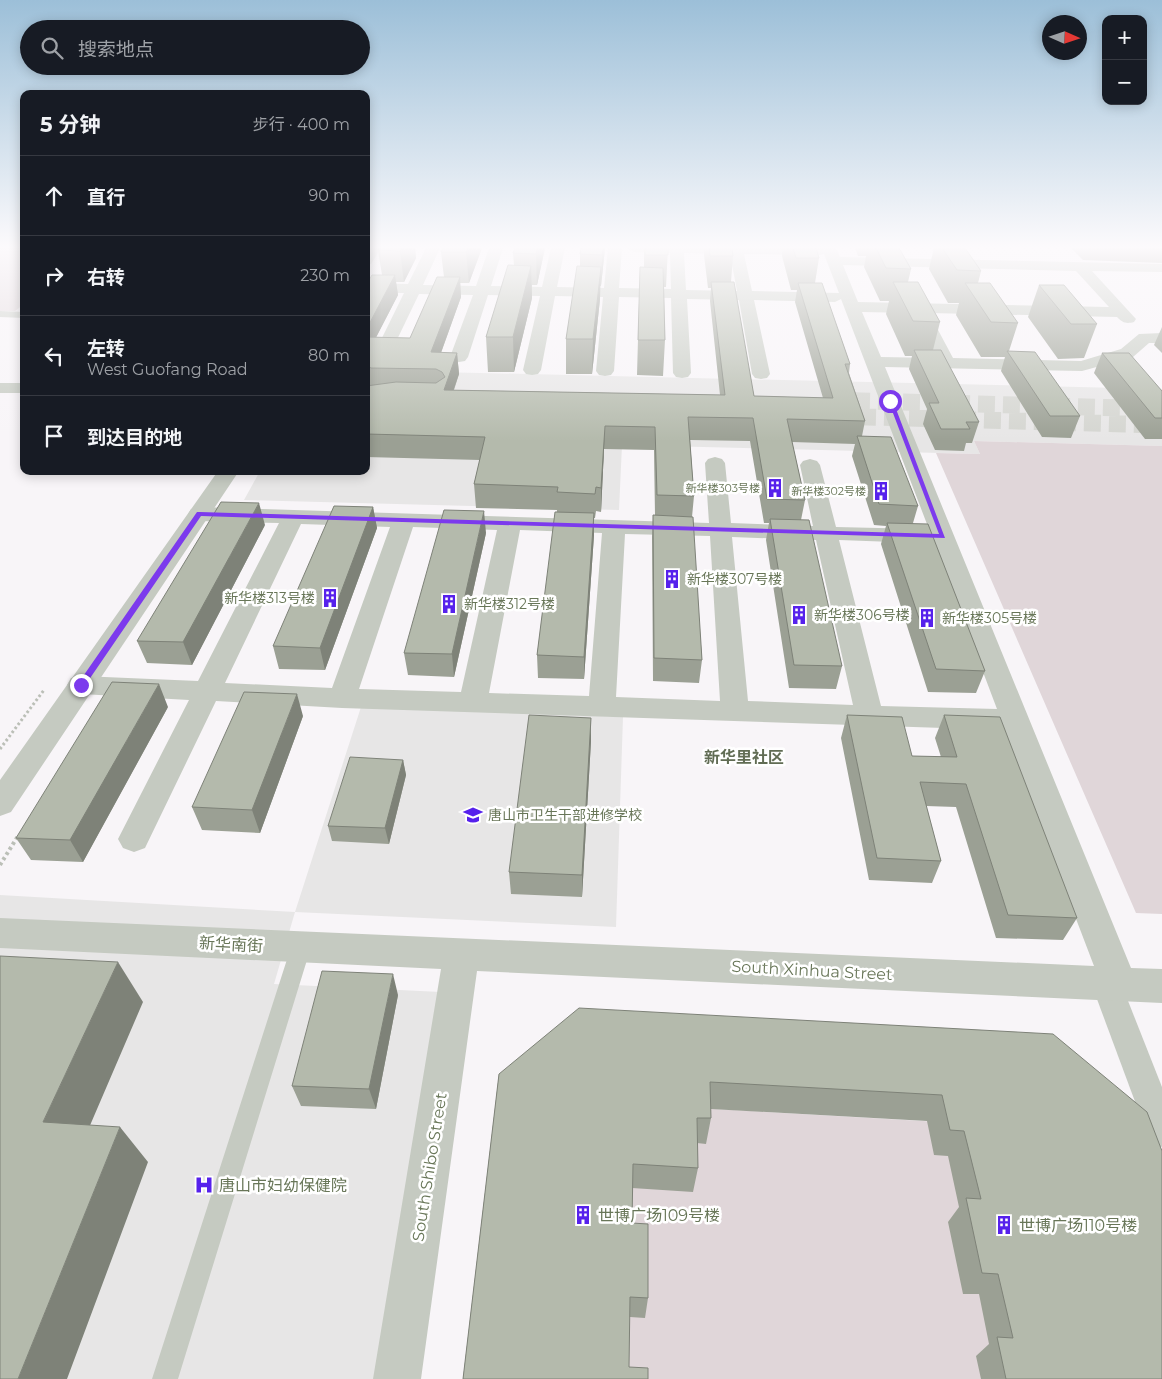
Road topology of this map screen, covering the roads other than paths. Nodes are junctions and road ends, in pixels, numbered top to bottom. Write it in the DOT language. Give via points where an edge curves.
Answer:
graph roads {
  1 [pos="403,312"];
  2 [pos="474,312"];
  3 [pos="545,312"];
  4 [pos="610,312"];
  5 [pos="680,312"];
  6 [pos="749,312"];
  7 [pos="854,312"];
  8 [pos="920,312"];
  9 [pos="993,312"];
  10 [pos="1064,312"];
  11 [pos="1121,312"];
  12 [pos="0,314"];
  13 [pos="20,315"];
  14 [pos="1001,325"];
  15 [pos="1073,325"];
  16 [pos="1153,338"];
  17 [pos="386,346"];
  18 [pos="1090,347"];
  19 [pos="1017,349"];
  20 [pos="459,357"];
  21 [pos="1101,361"];
  22 [pos="874,362"];
  23 [pos="947,363"];
  24 [pos="1028,365"];
  25 [pos="532,370"];
  26 [pos="605,371"];
  27 [pos="682,373"];
  28 [pos="761,374"];
  29 [pos="0,388"];
  30 [pos="20,388"];
  31 [pos="715,463"];
  32 [pos="810,465"];
  33 [pos="226,475"];
  34 [pos="200,514"];
  35 [pos="293,516"];
  36 [pos="404,520"];
  37 [pos="510,523"];
  38 [pos="614,527"];
  39 [pos="722,530"];
  40 [pos="826,533"];
  41 [pos="943,537"];
  42 [pos="81,685"];
  43 [pos="207,691"];
  44 [pos="342,698"];
  45 [pos="473,702"];
  46 [pos="602,706"];
  47 [pos="735,711"];
  48 [pos="869,715"];
  49 [pos="1015,720"];
  50 [pos="0,804"];
  51 [pos="134,838"];
  52 [pos="0,933"];
  53 [pos="301,947"];
  54 [pos="461,954"];
  55 [pos="1113,983"];
  56 [pos="1162,986"];
  57 [pos="1162,1130"];
  58 [pos="165,1379"];
  59 [pos="397,1379"];
  1 -- 17 [label="street"];
  2 -- 20 [label="street"];
  3 -- 25 [label="street"];
  4 -- 26 [label="street"];
  5 -- 27 [label="street"];
  6 -- 28 [label="street"];
  7 -- 22 [label="street"];
  8 -- 23 [label="street"];
  9 -- 14 [label="street"];
  10 -- 15 [label="street"];
  11 -- 16 [label="street"];
  12 -- 13 [label="lane"];
  16 -- 21 [label="street" via="1127,353"];
  18 -- 21 [label="street"];
  19 -- 24 [label="street"];
  21 -- 24 [label="street" via="1082,366"];
  22 -- 23 [label="street"];
  22 -- 41 [label="street"];
  23 -- 24 [label="street"];
  29 -- 30 [label="street"];
  31 -- 39 [label="street"];
  32 -- 40 [label="street"];
  33 -- 34 [label="street"];
  34 -- 35 [label="street"];
  34 -- 42 [label="street"];
  35 -- 36 [label="street"];
  35 -- 43 [label="street"];
  36 -- 37 [label="street"];
  36 -- 44 [label="street"];
  37 -- 38 [label="street"];
  37 -- 45 [label="street"];
  38 -- 39 [label="street"];
  38 -- 46 [label="street"];
  39 -- 40 [label="street"];
  39 -- 47 [label="street"];
  40 -- 41 [label="street"];
  40 -- 48 [label="street"];
  41 -- 49 [label="street"];
  42 -- 43 [label="street"];
  42 -- 50 [label="street"];
  43 -- 44 [label="street"];
  43 -- 51 [label="street"];
  44 -- 45 [label="street"];
  45 -- 46 [label="street"];
  46 -- 47 [label="street"];
  47 -- 48 [label="street"];
  48 -- 49 [label="street"];
  49 -- 55 [label="street"];
  52 -- 53 [label="street, 新华南街"];
  53 -- 54 [label="street, 新华南街"];
  53 -- 58 [label="lane"];
  54 -- 55 [label="street, South Xinhua Street"];
  54 -- 59 [label="street, South Shibo Street"];
  55 -- 56 [label="street, South Xinhua Street"];
  55 -- 57 [label="street"];
}
